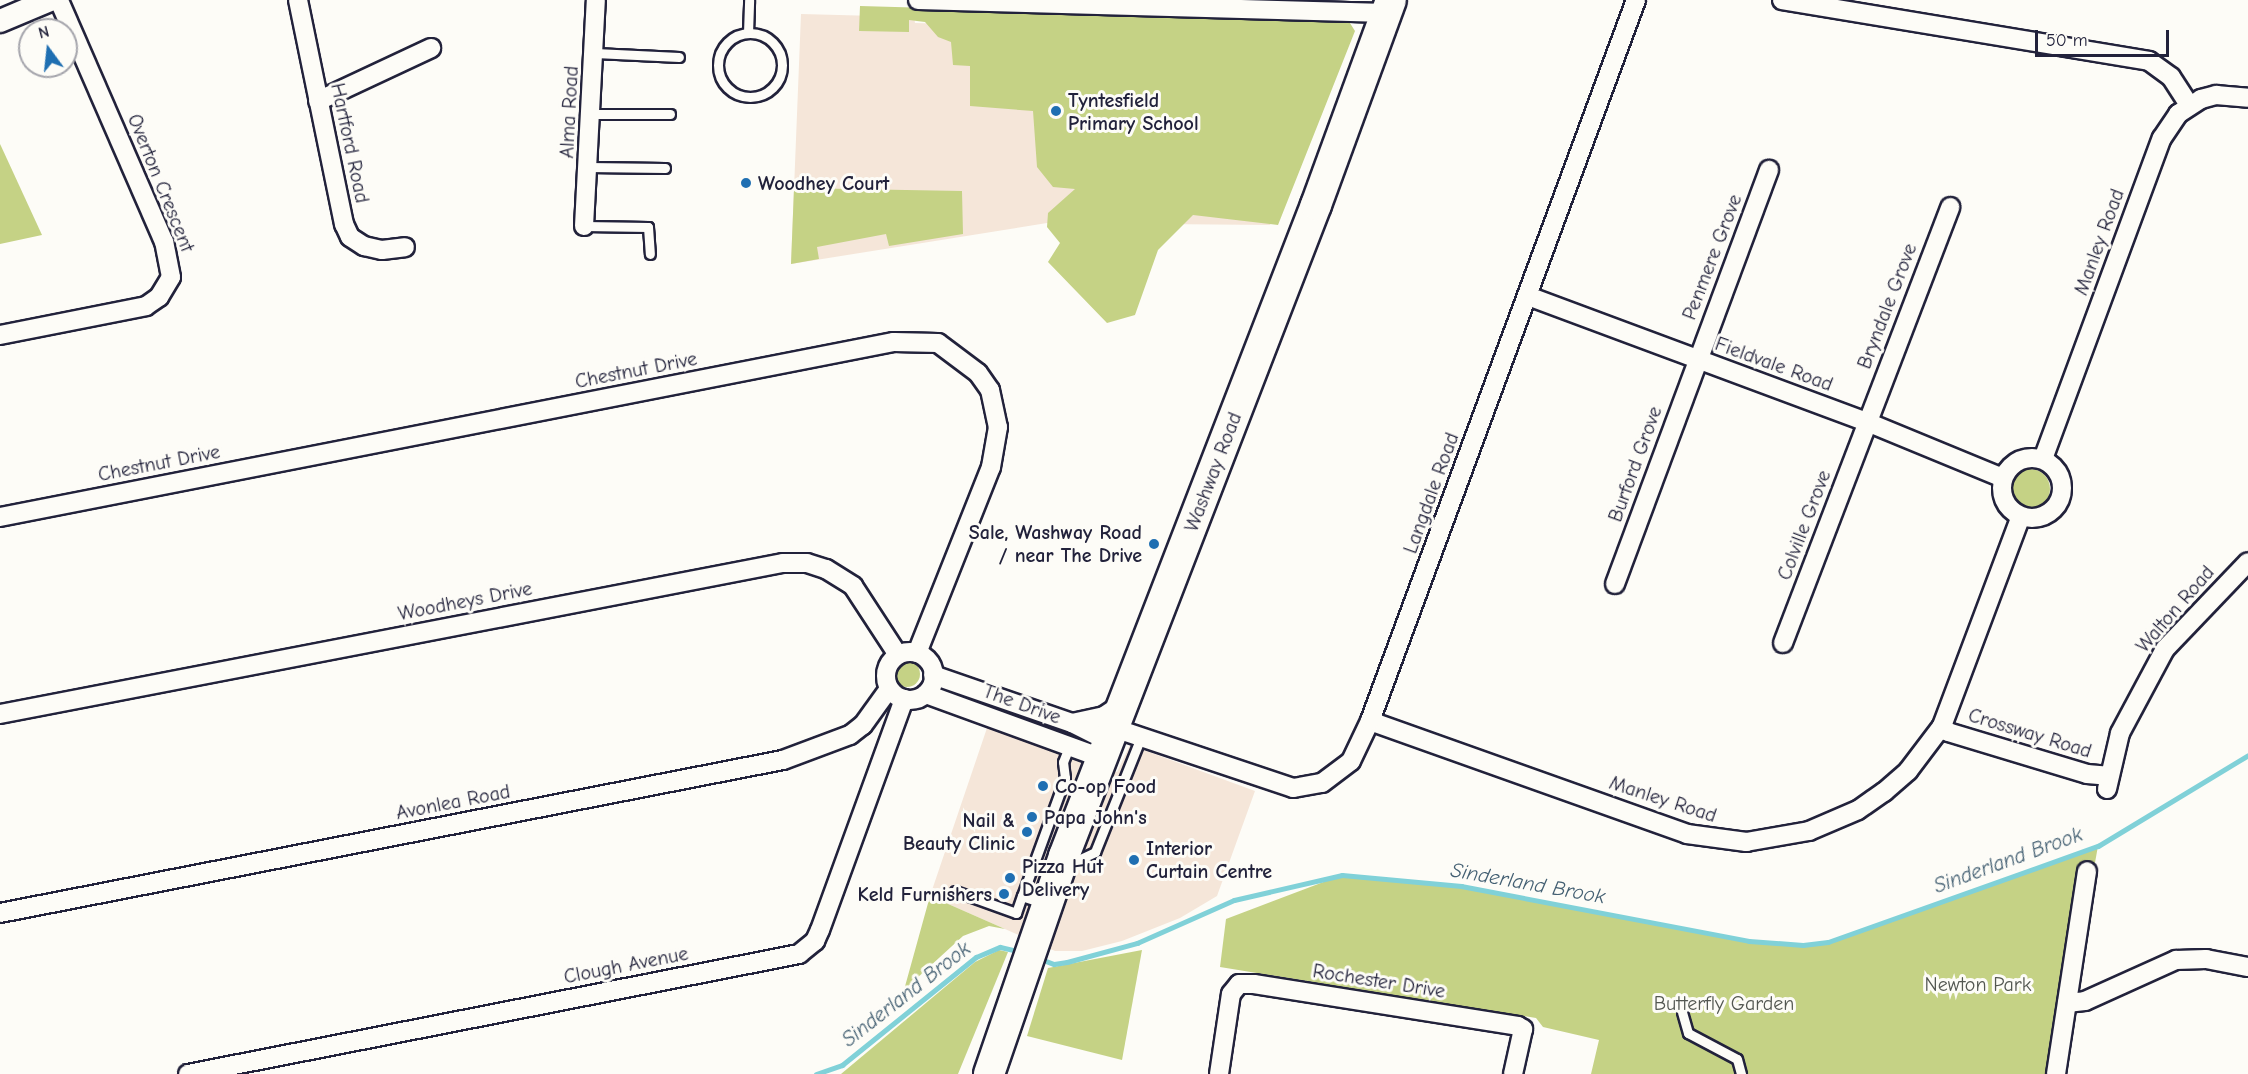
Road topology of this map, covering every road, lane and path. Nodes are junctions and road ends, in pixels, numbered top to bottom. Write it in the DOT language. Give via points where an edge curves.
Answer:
graph roads {
  1 [pos="50,0"];
  2 [pos="59,0"];
  3 [pos="298,0"];
  4 [pos="596,0"];
  5 [pos="749,0"];
  6 [pos="918,0"];
  7 [pos="1636,0"];
  8 [pos="1782,0"];
  9 [pos="1388,6"];
  10 [pos="0,21"];
  11 [pos="748,33"];
  12 [pos="431,48"];
  13 [pos="595,53"];
  14 [pos="679,57"];
  15 [pos="2248,98"];
  16 [pos="318,101"];
  17 [pos="2189,105"];
  18 [pos="592,114"];
  19 [pos="670,114"];
  20 [pos="588,167"];
  21 [pos="665,168"];
  22 [pos="1769,170"];
  23 [pos="1950,207"];
  24 [pos="584,226"];
  25 [pos="405,247"];
  26 [pos="650,254"];
  27 [pos="1528,296"];
  28 [pos="0,335"];
  29 [pos="1698,359"];
  30 [pos="1867,422"];
  31 [pos="2043,459"];
  32 [pos="2003,478"];
  33 [pos="2021,516"];
  34 [pos="0,517"];
  35 [pos="2248,562"];
  36 [pos="1615,584"];
  37 [pos="1783,643"];
  38 [pos="917,653"];
  39 [pos="898,655"];
  40 [pos="933,675"];
  41 [pos="897,694"];
  42 [pos="926,694"];
  43 [pos="0,714"];
  44 [pos="1370,721"];
  45 [pos="1072,723"];
  46 [pos="1942,726"];
  47 [pos="1118,734"];
  48 [pos="1070,745"];
  49 [pos="2107,783"];
  50 [pos="1064,855"];
  51 [pos="2087,871"];
  52 [pos="955,891"];
  53 [pos="1035,901"];
  54 [pos="0,913"];
  55 [pos="2248,967"];
  56 [pos="2067,1003"];
  57 [pos="1682,1012"];
  58 [pos="188,1074"];
  59 [pos="989,1074"];
  60 [pos="1219,1074"];
  61 [pos="1513,1074"];
  62 [pos="1741,1074"];
  63 [pos="2056,1074"];
  1 -- 10 [label="street"];
  2 -- 28 [label="street, Overton Crescent" via="164,242 171,276 159,297 146,306"];
  3 -- 16 [label="street, Hartford Road"];
  4 -- 13 [label="street, Alma Road"];
  5 -- 11 [label="lane"];
  6 -- 9 [label="street"];
  7 -- 27 [label="street, Langdale Road"];
  8 -- 17 [label="street" via="2149,61 2171,77"];
  9 -- 47 [label="highway, Washway Road"];
  11 -- 11 [label="lane" via="762,35 774,43 782,61 778,82 770,91 747,98 725,87 717,66 724,46"];
  12 -- 16 [label="street"];
  13 -- 14 [label="lane"];
  13 -- 18 [label="street, Alma Road"];
  15 -- 17 [label="street" via="2216,95"];
  16 -- 25 [label="street, Hartford Road" via="350,237 364,246 382,250"];
  17 -- 31 [label="street, Manley Road" via="2162,138"];
  18 -- 19 [label="lane"];
  18 -- 20 [label="street, Alma Road"];
  20 -- 21 [label="lane"];
  20 -- 24 [label="street, Alma Road"];
  22 -- 29 [label="street, Penmere Grove"];
  23 -- 30 [label="street, Bryndale Grove"];
  24 -- 26 [label="lane" via="648,227"];
  27 -- 29 [label="street, Fieldvale Road"];
  27 -- 44 [label="street, Langdale Road"];
  29 -- 30 [label="street, Fieldvale Road"];
  29 -- 36 [label="street, Burford Grove"];
  30 -- 32 [label="street, Fieldvale Road"];
  30 -- 37 [label="street, Colville Grove"];
  31 -- 32 [label="street" via="2024,458 2014,463"];
  31 -- 33 [label="street" via="2058,473 2062,494 2051,512 2042,517"];
  32 -- 33 [label="street" via="2006,505"];
  33 -- 46 [label="street, Manley Road"];
  34 -- 38 [label="street, Chestnut Drive" via="894,342 938,343 962,358 984,382 997,411 998,427 991,467"];
  35 -- 49 [label="street, Walton Road" via="2165,649 2120,733"];
  38 -- 39 [label="street"];
  38 -- 40 [label="street" via="928,661"];
  39 -- 41 [label="street" via="886,670"];
  39 -- 43 [label="street, Woodheys Drive" via="853,586 826,569 807,563 783,563"];
  40 -- 42 [label="street"];
  40 -- 45 [label="street, The Drive"];
  41 -- 42 [label="street"];
  41 -- 54 [label="street, Avonlea Road" via="850,735 783,760"];
  41 -- 58 [label="street, Clough Avenue" via="820,930 815,941 800,954"];
  42 -- 48 [label="street, The Drive"];
  44 -- 46 [label="street, Manley Road" via="1687,834 1746,842 1809,831 1858,810 1908,771"];
  44 -- 47 [label="street, Langdale Road" via="1351,761 1338,774 1307,787 1281,785"];
  45 -- 47 [label="street, The Drive"];
  45 -- 47 [label="street, The Drive" via="1104,716"];
  46 -- 49 [label="street, Crossway Road" via="1948,732"];
  47 -- 48 [label="street, The Drive"];
  47 -- 50 [label="highway, Washway Road"];
  47 -- 50 [label="lane" via="1095,852 1078,860"];
  48 -- 53 [label="lane" via="1063,762 1065,778"];
  50 -- 53 [label="highway, Washway Road"];
  51 -- 56 [label="street"];
  52 -- 53 [label="lane" via="1016,913"];
  53 -- 59 [label="highway, Washway Road" via="1033,942"];
  55 -- 56 [label="street" via="2206,959 2176,960 2085,1000"];
  56 -- 63 [label="street"];
  57 -- 62 [label="lane" via="1688,1033 1737,1059"];
  60 -- 61 [label="street, Rochester Drive" via="1231,994 1239,984 1523,1029"];
}
